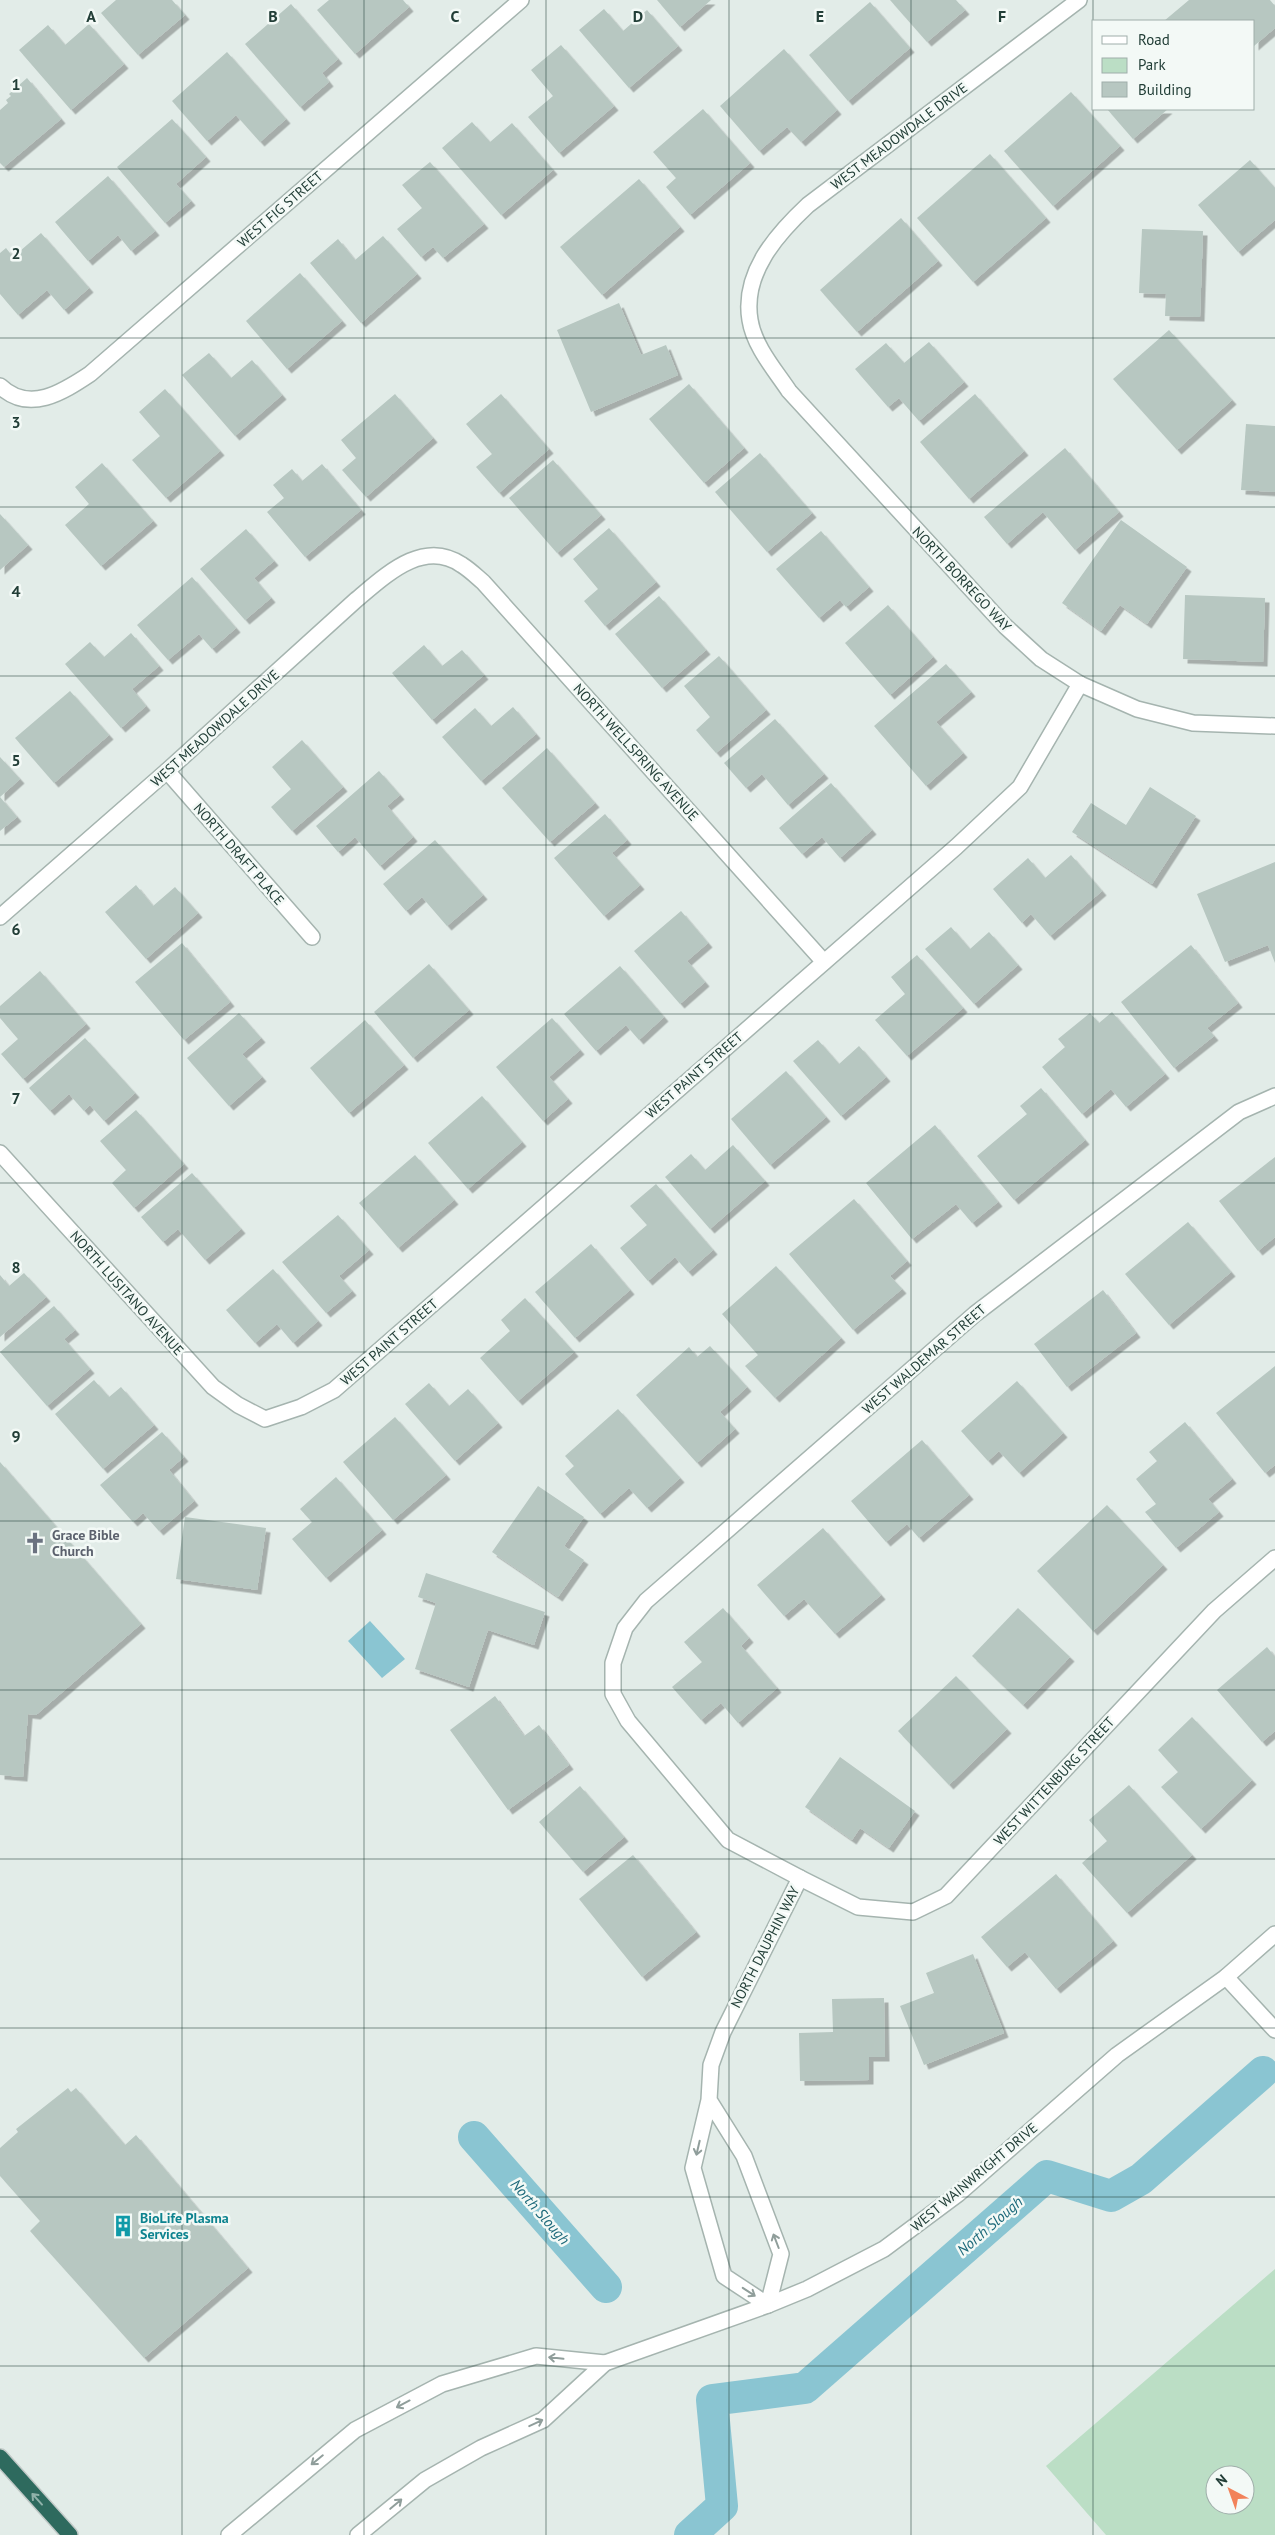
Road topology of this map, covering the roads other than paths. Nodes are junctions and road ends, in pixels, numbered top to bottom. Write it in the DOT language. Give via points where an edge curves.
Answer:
graph roads {
  1 [pos="521,0"];
  2 [pos="1079,0"];
  3 [pos="750,296"];
  4 [pos="0,386"];
  5 [pos="438,555"];
  6 [pos="1080,684"];
  7 [pos="1275,726"];
  8 [pos="167,771"];
  9 [pos="0,917"];
  10 [pos="312,937"];
  11 [pos="824,962"];
  12 [pos="1275,1096"];
  13 [pos="0,1152"];
  14 [pos="265,1419"];
  15 [pos="1275,1558"];
  16 [pos="613,1663"];
  17 [pos="800,1878"];
  18 [pos="1275,1934"];
  19 [pos="1226,1977"];
  20 [pos="1275,2030"];
  21 [pos="709,2100"];
  22 [pos="768,2305"];
  23 [pos="605,2363"];
  24 [pos="0,2456"];
  25 [pos="70,2535"];
  26 [pos="229,2535"];
  27 [pos="358,2535"];
  1 -- 4 [label="street, WEST FIG STREET" via="90,374 62,393 29,401 6,392"];
  2 -- 3 [label="street, WEST MEADOWDALE DRIVE" via="808,205 783,229 759,264"];
  3 -- 6 [label="street, NORTH BORREGO WAY" via="750,321 760,347 789,391 1005,626 1040,658"];
  5 -- 8 [label="street, WEST MEADOWDALE DRIVE" via="417,557 386,575"];
  5 -- 11 [label="street, NORTH WELLSPRING AVENUE" via="461,564 483,582"];
  6 -- 7 [label="street, NORTH BORREGO WAY" via="1137,709 1193,723"];
  6 -- 11 [label="street, WEST PAINT STREET" via="1020,788"];
  8 -- 9 [label="street, WEST MEADOWDALE DRIVE"];
  8 -- 10 [label="street, NORTH DRAFT PLACE"];
  11 -- 14 [label="street, WEST PAINT STREET" via="334,1390 301,1407"];
  12 -- 16 [label="street, WEST WALDEMAR STREET" via="1239,1112 974,1314 646,1601 624,1628"];
  13 -- 14 [label="street, NORTH LUSITANO AVENUE" via="213,1387 238,1406"];
  15 -- 17 [label="street, WEST WITTENBURG STREET" via="1214,1611 946,1896 913,1912 858,1907"];
  16 -- 17 [label="street, NORTH DAUPHIN WAY" via="614,1694 628,1721 728,1840"];
  17 -- 21 [label="street, NORTH DAUPHIN WAY" via="723,2032 711,2065"];
  18 -- 19 [label="street, WEST WAINWRIGHT DRIVE"];
  19 -- 20 [label="street"];
  19 -- 22 [label="street, WEST WAINWRIGHT DRIVE" via="1117,2056 930,2217 884,2249 807,2289"];
  22 -- 21 [label="street, one-way" via="781,2254 744,2156"];
  21 -- 22 [label="street, NORTH DAUPHIN WAY, one-way" via="693,2168 724,2276"];
  22 -- 23 [label="street, WEST WAINWRIGHT DRIVE"];
  23 -- 26 [label="street, WEST WAINWRIGHT DRIVE, one-way" via="536,2356 442,2384 354,2430"];
  27 -- 23 [label="street, WEST WAINWRIGHT DRIVE, one-way" via="425,2480 481,2448 543,2420"];
  25 -- 24 [label="highway, one-way"];
}
